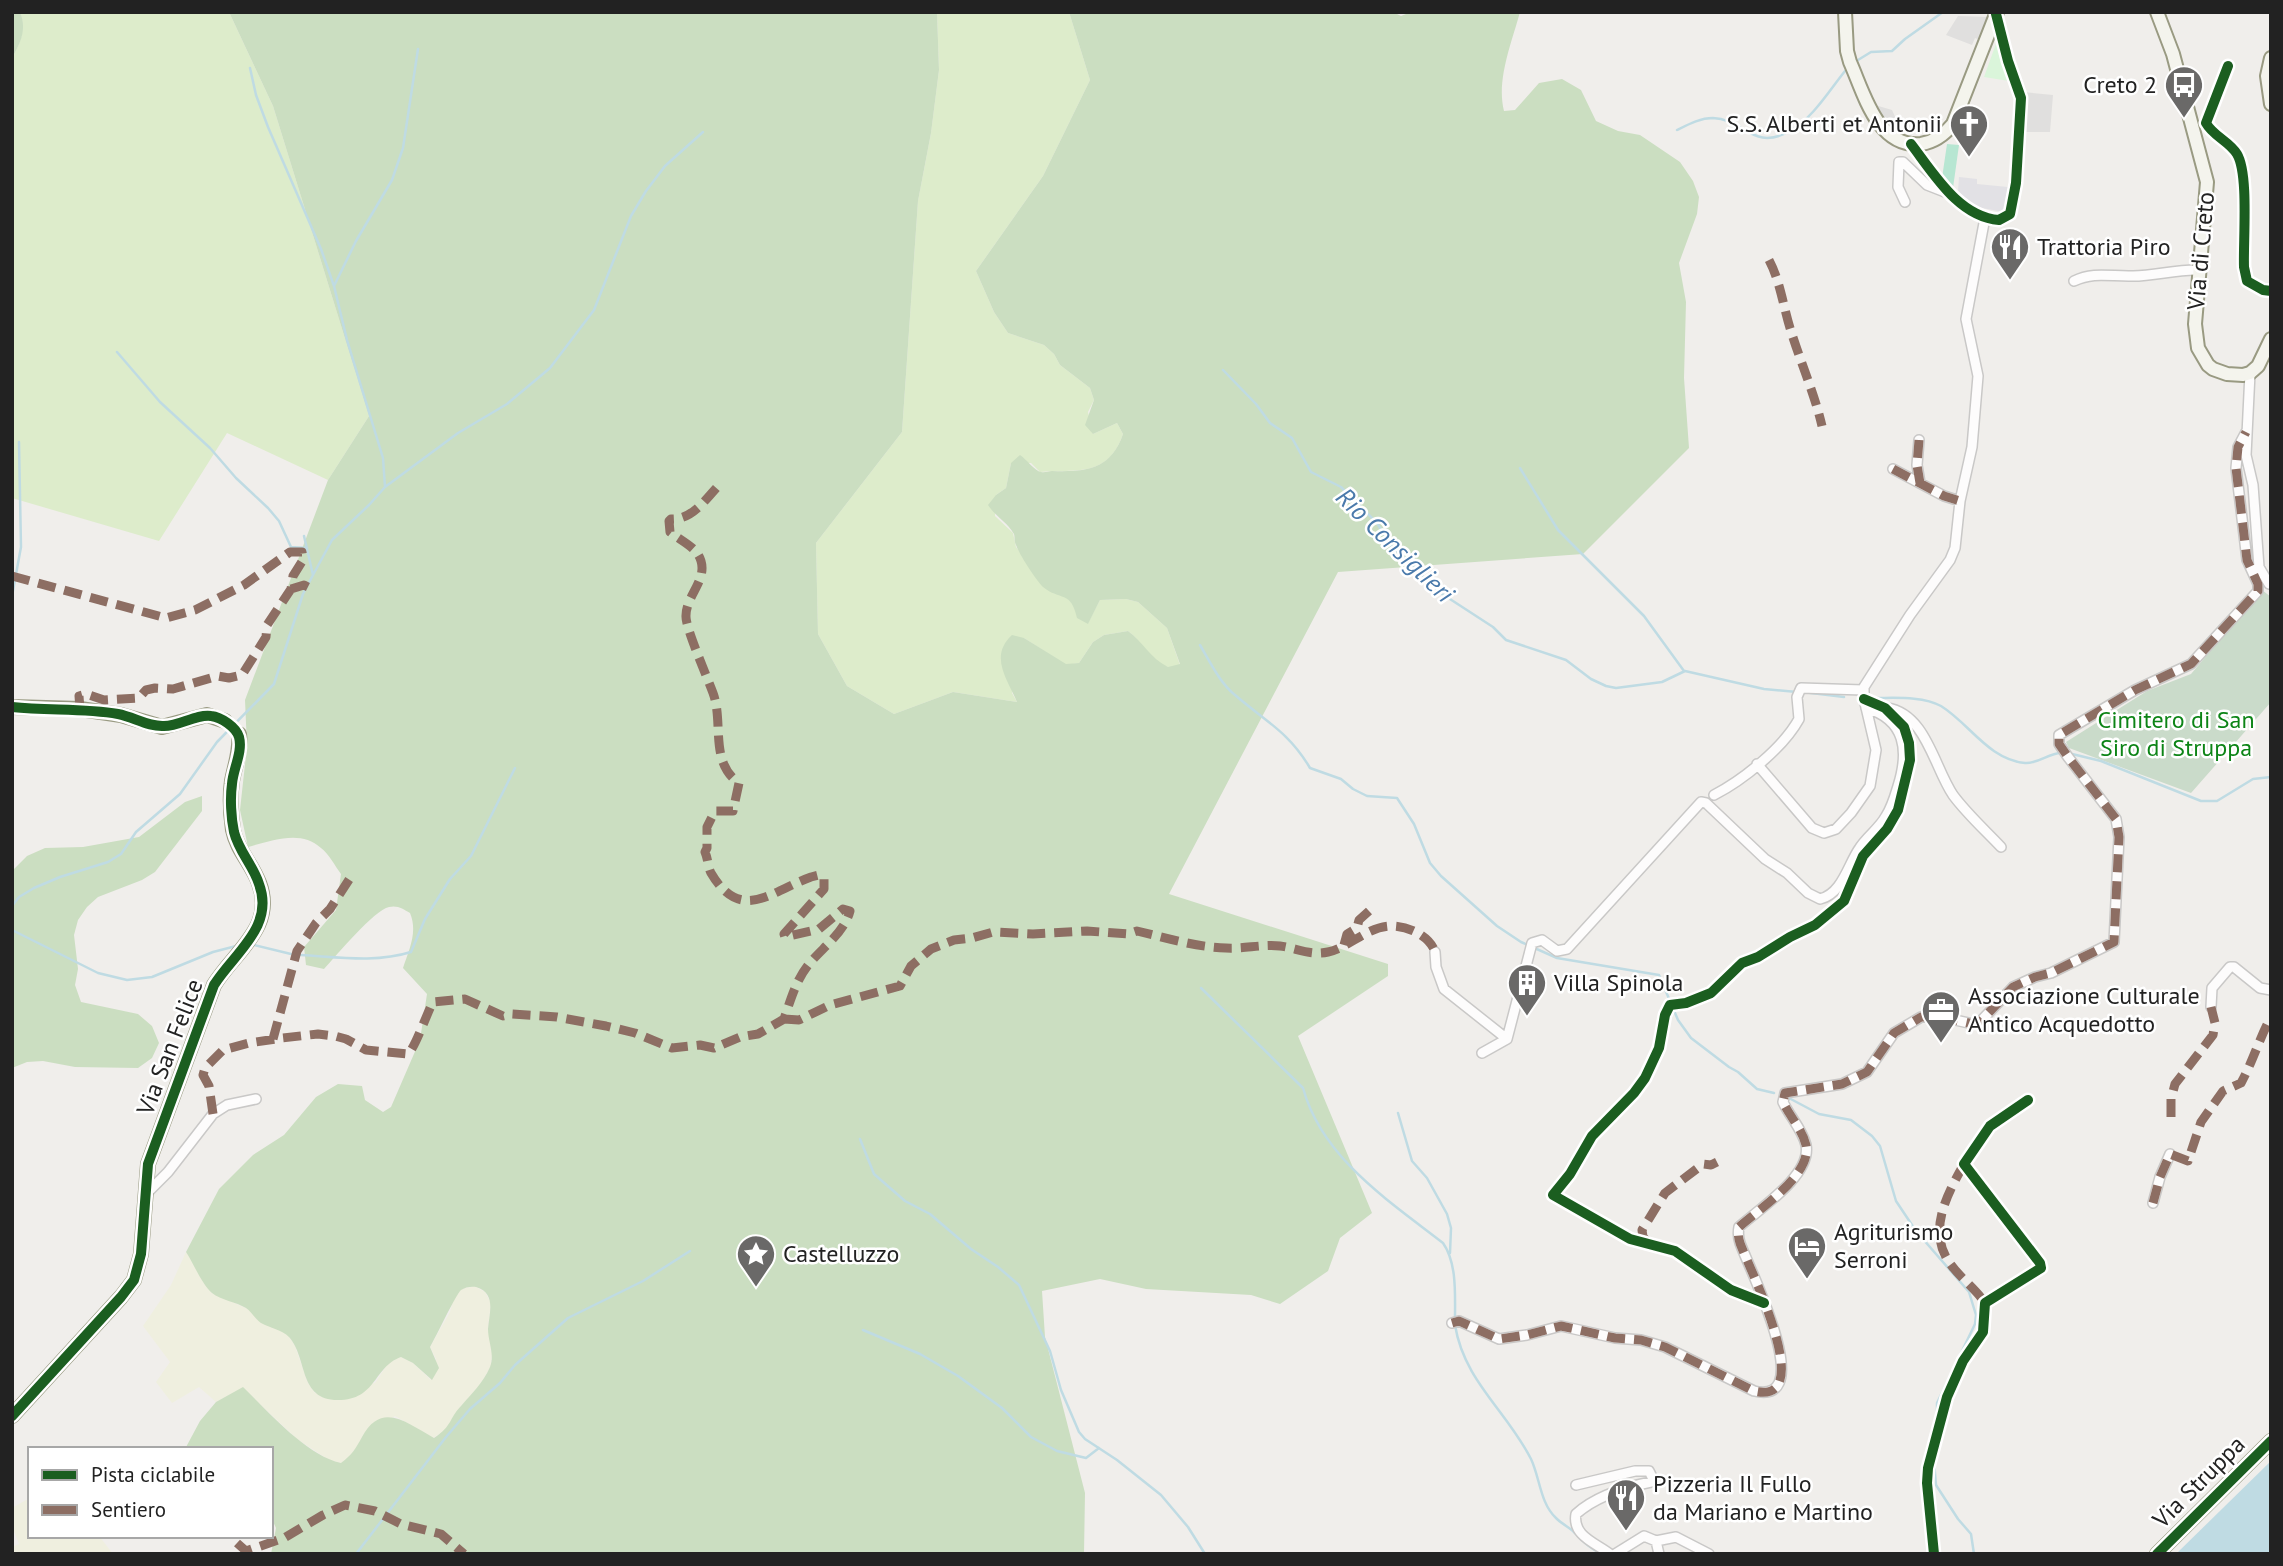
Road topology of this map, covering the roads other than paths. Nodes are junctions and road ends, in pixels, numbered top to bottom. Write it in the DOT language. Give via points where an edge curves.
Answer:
graph roads {
  1 [pos="1845,12"];
  2 [pos="2157,12"];
  3 [pos="1996,13"];
  4 [pos="2271,58"];
  5 [pos="2228,66"];
  6 [pos="2271,104"];
  7 [pos="1911,144"];
  8 [pos="1950,194"];
  9 [pos="1905,202"];
  10 [pos="1988,219"];
  11 [pos="2199,270"];
  12 [pos="2074,281"];
  13 [pos="2267,291"];
  14 [pos="2271,339"];
  15 [pos="2250,373"];
  16 [pos="2246,432"];
  17 [pos="1919,440"];
  18 [pos="1893,469"];
  19 [pos="1920,483"];
  20 [pos="1960,501"];
  21 [pos="2269,584"];
  22 [pos="1864,698"];
  23 [pos="12,707"];
  24 [pos="1885,708"];
  25 [pos="225,721"];
  26 [pos="239,734"];
  27 [pos="1757,764"];
  28 [pos="1714,795"];
  29 [pos="2001,847"];
  30 [pos="1435,952"];
  31 [pos="2271,990"];
  32 [pos="2211,1007"];
  33 [pos="1507,1039"];
  34 [pos="1482,1053"];
  35 [pos="256,1099"];
  36 [pos="2028,1100"];
  37 [pos="2169,1154"];
  38 [pos="145,1195"];
  39 [pos="2153,1203"];
  40 [pos="1764,1303"];
  41 [pos="1456,1322"];
  42 [pos="12,1416"];
  43 [pos="2271,1441"];
  44 [pos="1576,1485"];
  45 [pos="1656,1541"];
  46 [pos="1613,1554"];
  47 [pos="1659,1554"];
  48 [pos="1709,1554"];
  49 [pos="1934,1554"];
  50 [pos="2157,1554"];
  1 -- 7 [label="main road" via="1850,62 1877,122"];
  2 -- 11 [label="main road, Via di Creto" via="2207,182"];
  3 -- 7 [label="main road" via="1953,124 1930,142"];
  3 -- 10 [label="street" via="2021,98 2012,206 2006,218"];
  4 -- 6 [label="main road" via="2267,81"];
  5 -- 13 [label="street" via="2206,123 2241,162 2244,267 2247,281"];
  7 -- 8 [label="street"];
  8 -- 9 [label="street" via="1927,184 1899,162 1898,187"];
  8 -- 10 [label="street"];
  10 -- 20 [label="street" via="1966,319 1978,376 1972,447"];
  11 -- 12 [label="street" via="2101,274"];
  11 -- 15 [label="main road, Via di Creto" via="2195,337 2202,357 2219,372"];
  14 -- 15 [label="main road" via="2264,358"];
  15 -- 16 [label="street"];
  16 -- 21 [label="street" via="2259,567"];
  16 -- 40 [label="street" via="2238,447 2236,468 2246,560 2258,591 2191,664 2135,690 2059,735 2059,744 2116,819 2114,942 2013,988 1979,1023 1922,1017 1894,1033 1867,1072 1842,1084 1784,1095 1784,1106 1804,1139 1806,1160 1790,1182 1738,1231"];
  17 -- 19 [label="street"];
  18 -- 19 [label="street"];
  19 -- 20 [label="street"];
  20 -- 22 [label="street" via="1953,555 1910,615"];
  22 -- 24 [label="street"];
  22 -- 27 [label="street" via="1847,691 1803,687 1798,693 1797,723"];
  22 -- 27 [label="street" via="1876,750 1872,776 1860,802 1830,832 1812,828"];
  22 -- 33 [label="street" via="1895,725 1903,745 1903,764 1888,814 1827,897 1808,893 1706,803 1698,804 1567,949 1557,951 1542,940 1531,947"];
  23 -- 25 [label="main road, Via San Felice" via="80,709 162,727 207,715"];
  24 -- 29 [label="street" via="1914,722 1953,794"];
  24 -- 40 [label="street" via="1907,734 1911,752 1908,774 1894,819 1863,856 1844,901 1815,925 1742,963 1711,993 1670,1005 1659,1048 1645,1078 1592,1136 1553,1195 1630,1239 1675,1251 1731,1290"];
  25 -- 26 [label="street, Via San Felice"];
  26 -- 38 [label="main road, Via San Felice" via="232,784 233,830 263,896 259,924 214,985 148,1164"];
  27 -- 28 [label="street"];
  30 -- 33 [label="street" via="1444,989"];
  31 -- 32 [label="street" via="2260,988 2230,967 2212,988"];
  33 -- 34 [label="street"];
  35 -- 38 [label="street" via="227,1105 213,1114"];
  36 -- 49 [label="street" via="1990,1126 1964,1164 2041,1268 1985,1303 1983,1332 1947,1396 1927,1476"];
  37 -- 39 [label="street"];
  38 -- 42 [label="main road, Via San Felice" via="143,1244 134,1280"];
  40 -- 41 [label="street" via="1780,1348 1782,1370 1779,1385 1766,1392 1754,1391 1641,1340 1561,1325 1495,1339"];
  43 -- 50 [label="main road, Via Struppa"];
  44 -- 46 [label="street" via="1650,1471 1651,1482 1623,1489 1576,1514 1576,1524 1587,1540"];
  45 -- 46 [label="street" via="1644,1536"];
  45 -- 47 [label="street"];
  45 -- 48 [label="street" via="1676,1537"];
}
